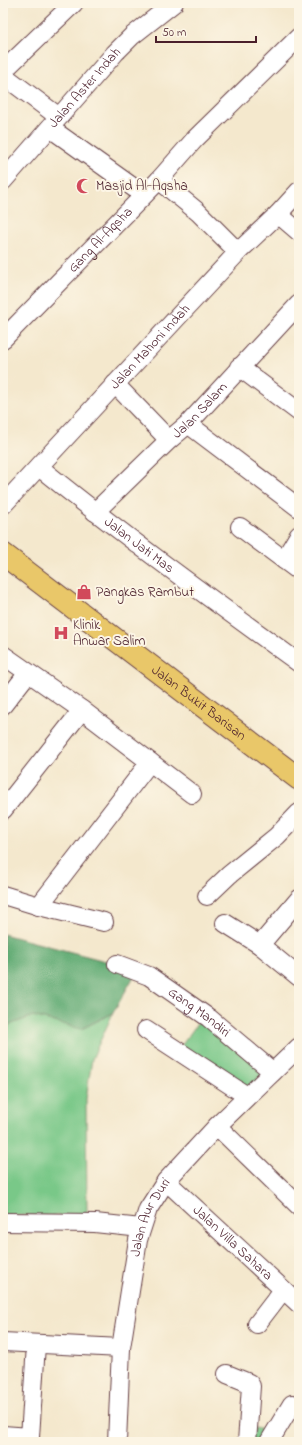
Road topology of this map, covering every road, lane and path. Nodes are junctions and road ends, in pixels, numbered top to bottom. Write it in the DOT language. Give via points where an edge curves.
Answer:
graph roads {
  1 [pos="174,3"];
  2 [pos="63,6"];
  3 [pos="299,38"];
  4 [pos="3,71"];
  5 [pos="3,75"];
  6 [pos="55,122"];
  7 [pos="159,180"];
  8 [pos="3,181"];
  9 [pos="299,191"];
  10 [pos="144,195"];
  11 [pos="278,214"];
  12 [pos="299,232"];
  13 [pos="238,252"];
  14 [pos="299,304"];
  15 [pos="292,322"];
  16 [pos="3,339"];
  17 [pos="239,367"];
  18 [pos="115,384"];
  19 [pos="299,412"];
  20 [pos="188,424"];
  21 [pos="169,440"];
  22 [pos="39,467"];
  23 [pos="3,505"];
  24 [pos="299,508"];
  25 [pos="95,512"];
  26 [pos="240,527"];
  27 [pos="299,535"];
  28 [pos="3,554"];
  29 [pos="284,560"];
  30 [pos="299,571"];
  31 [pos="3,655"];
  32 [pos="299,663"];
  33 [pos="28,673"];
  34 [pos="3,705"];
  35 [pos="82,710"];
  36 [pos="150,762"];
  37 [pos="299,779"];
  38 [pos="192,794"];
  39 [pos="3,810"];
  40 [pos="299,813"];
  41 [pos="3,895"];
  42 [pos="207,896"];
  43 [pos="299,900"];
  44 [pos="39,906"];
  45 [pos="104,922"];
  46 [pos="225,923"];
  47 [pos="260,945"];
  48 [pos="117,964"];
  49 [pos="299,977"];
  50 [pos="146,1030"];
  51 [pos="299,1047"];
  52 [pos="273,1072"];
  53 [pos="247,1096"];
  54 [pos="217,1126"];
  55 [pos="166,1181"];
  56 [pos="299,1206"];
  57 [pos="3,1222"];
  58 [pos="141,1228"];
  59 [pos="283,1290"];
  60 [pos="299,1304"];
  61 [pos="257,1324"];
  62 [pos="3,1342"];
  63 [pos="36,1345"];
  64 [pos="121,1348"];
  65 [pos="227,1374"];
  66 [pos="296,1396"];
  67 [pos="248,1421"];
  68 [pos="3,1435"];
  69 [pos="272,1436"];
  70 [pos="117,1442"];
  71 [pos="247,1442"];
  1 -- 6 [label="street, Jalan Aster Indah" via="132,36"];
  2 -- 4 [label="street"];
  3 -- 7 [label="street, Gang Al-Aqsha" via="195,140"];
  5 -- 6 [label="street"];
  6 -- 8 [label="street, Jalan Aster Indah"];
  6 -- 10 [label="street"];
  7 -- 10 [label="street, Gang Al-Aqsha"];
  7 -- 13 [label="street" via="206,219"];
  9 -- 11 [label="street, Jalan Mahoni Indah"];
  10 -- 16 [label="street, Gang Al-Aqsha"];
  11 -- 12 [label="street"];
  11 -- 13 [label="street, Jalan Mahoni Indah"];
  13 -- 18 [label="street, Jalan Mahoni Indah"];
  14 -- 15 [label="street, Jalan Salam"];
  15 -- 17 [label="street, Jalan Salam"];
  17 -- 19 [label="street"];
  17 -- 20 [label="street, Jalan Salam"];
  18 -- 21 [label="street"];
  18 -- 22 [label="street, Jalan Mahoni Indah"];
  20 -- 21 [label="street, Jalan Salam"];
  20 -- 24 [label="street"];
  21 -- 25 [label="street, Jalan Salam"];
  22 -- 23 [label="street, Jalan Mahoni Indah"];
  22 -- 25 [label="street, Jalan Jati Mas"];
  25 -- 32 [label="street, Jalan Jati Mas"];
  26 -- 29 [label="street"];
  27 -- 29 [label="street"];
  28 -- 37 [label="main road, Jalan Bukit Barisan"];
  29 -- 30 [label="street"];
  31 -- 33 [label="street"];
  33 -- 34 [label="street"];
  33 -- 35 [label="street"];
  35 -- 36 [label="street"];
  35 -- 39 [label="street"];
  36 -- 38 [label="street"];
  36 -- 44 [label="street"];
  40 -- 42 [label="street" via="277,836"];
  41 -- 44 [label="street"];
  43 -- 47 [label="street"];
  44 -- 45 [label="street"];
  46 -- 47 [label="street"];
  47 -- 49 [label="street"];
  48 -- 52 [label="street, Gang Mandiri" via="149,976 209,1018"];
  50 -- 53 [label="street"];
  51 -- 52 [label="street, Jalan Aur Duri"];
  52 -- 53 [label="street, Jalan Aur Duri"];
  53 -- 54 [label="street, Jalan Aur Duri"];
  54 -- 55 [label="street, Jalan Aur Duri"];
  54 -- 56 [label="street"];
  55 -- 58 [label="street, Jalan Aur Duri" via="148,1209"];
  55 -- 59 [label="street, Jalan Villa Sahara"];
  57 -- 58 [label="street" via="95,1223"];
  58 -- 64 [label="street, Jalan Aur Duri"];
  59 -- 60 [label="street, Jalan Villa Sahara"];
  59 -- 61 [label="street"];
  62 -- 63 [label="street"];
  63 -- 64 [label="street"];
  63 -- 68 [label="street" via="30,1437"];
  64 -- 70 [label="street, Jalan Aur Duri"];
  65 -- 67 [label="street" via="251,1386"];
  66 -- 69 [label="street"];
  67 -- 69 [label="street"];
  67 -- 71 [label="street"];
}
